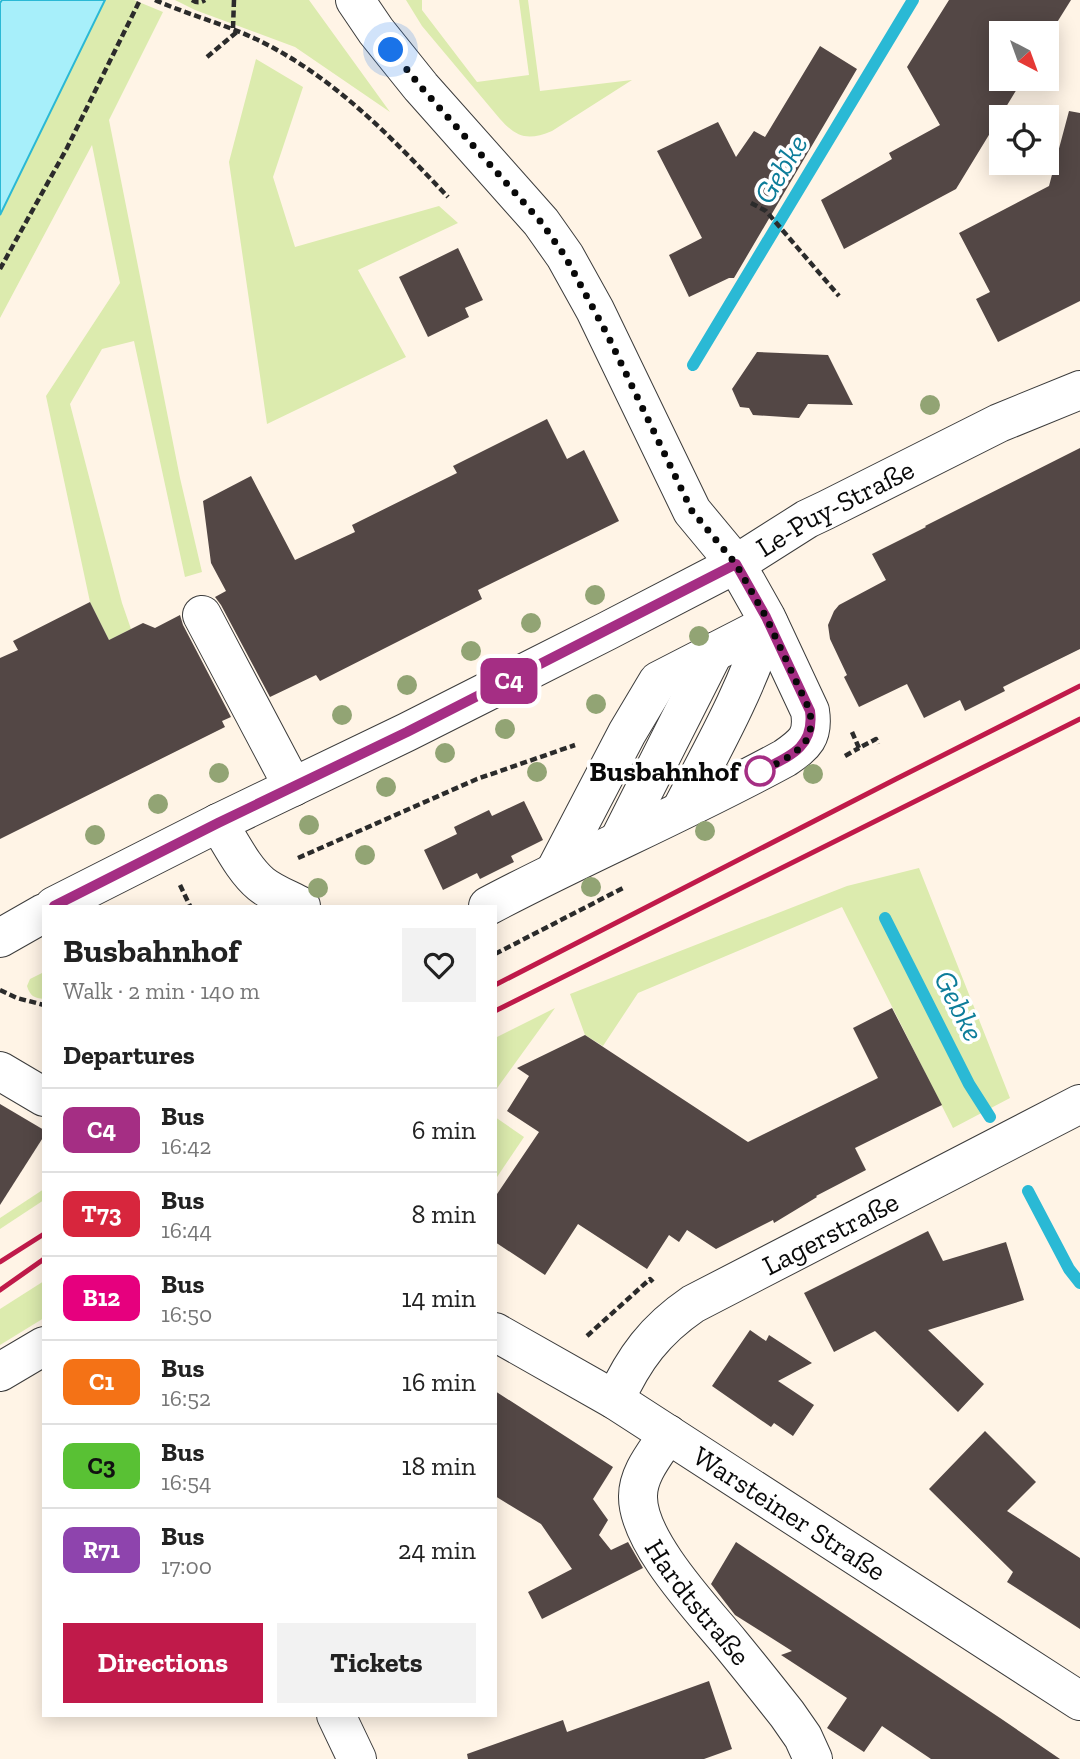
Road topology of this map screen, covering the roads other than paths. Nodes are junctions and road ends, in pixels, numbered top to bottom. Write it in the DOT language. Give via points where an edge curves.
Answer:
graph roads {
  1 [pos="355,0"];
  2 [pos="1080,390"];
  3 [pos="736,564"];
  4 [pos="202,615"];
  5 [pos="767,625"];
  6 [pos="714,652"];
  7 [pos="293,787"];
  8 [pos="681,810"];
  9 [pos="218,823"];
  10 [pos="619,840"];
  11 [pos="555,871"];
  12 [pos="56,905"];
  13 [pos="299,905"];
  14 [pos="490,905"];
  15 [pos="42,914"];
  16 [pos="0,938"];
  17 [pos="0,1071"];
  18 [pos="42,1096"];
  19 [pos="1080,1104"];
  20 [pos="497,1333"];
  21 [pos="42,1347"];
  22 [pos="0,1372"];
  23 [pos="615,1400"];
  24 [pos="668,1434"];
  25 [pos="1080,1701"];
  26 [pos="337,1717"];
  27 [pos="357,1759"];
  28 [pos="813,1759"];
  1 -- 3 [label="street" via="421,87 541,222 565,256 692,511"];
  2 -- 3 [label="street, Le-Puy-Straße" via="999,423 838,503"];
  3 -- 5 [label="street"];
  3 -- 7 [label="street, Le-Puy-Straße"];
  4 -- 7 [label="street"];
  5 -- 6 [label="street"];
  5 -- 8 [label="street" via="741,692"];
  5 -- 8 [label="street" via="810,711 808,738 785,758"];
  6 -- 10 [label="street"];
  6 -- 11 [label="street" via="657,681"];
  7 -- 9 [label="street, Le-Puy-Straße"];
  8 -- 10 [label="street"];
  9 -- 12 [label="street, Le-Puy-Straße"];
  9 -- 13 [label="street" via="254,877"];
  10 -- 11 [label="street"];
  11 -- 14 [label="street"];
  15 -- 16 [label="street"];
  17 -- 18 [label="street"];
  19 -- 23 [label="street, Lagerstraße" via="723,1287 679,1314 637,1357"];
  20 -- 23 [label="street, Warsteiner Straße"];
  21 -- 22 [label="street"];
  23 -- 24 [label="street, Warsteiner Straße"];
  24 -- 25 [label="street, Warsteiner Straße"];
  24 -- 28 [label="street, Hardtstraße" via="643,1474 638,1496 643,1521 675,1577 787,1714"];
  26 -- 27 [label="street"];
}
